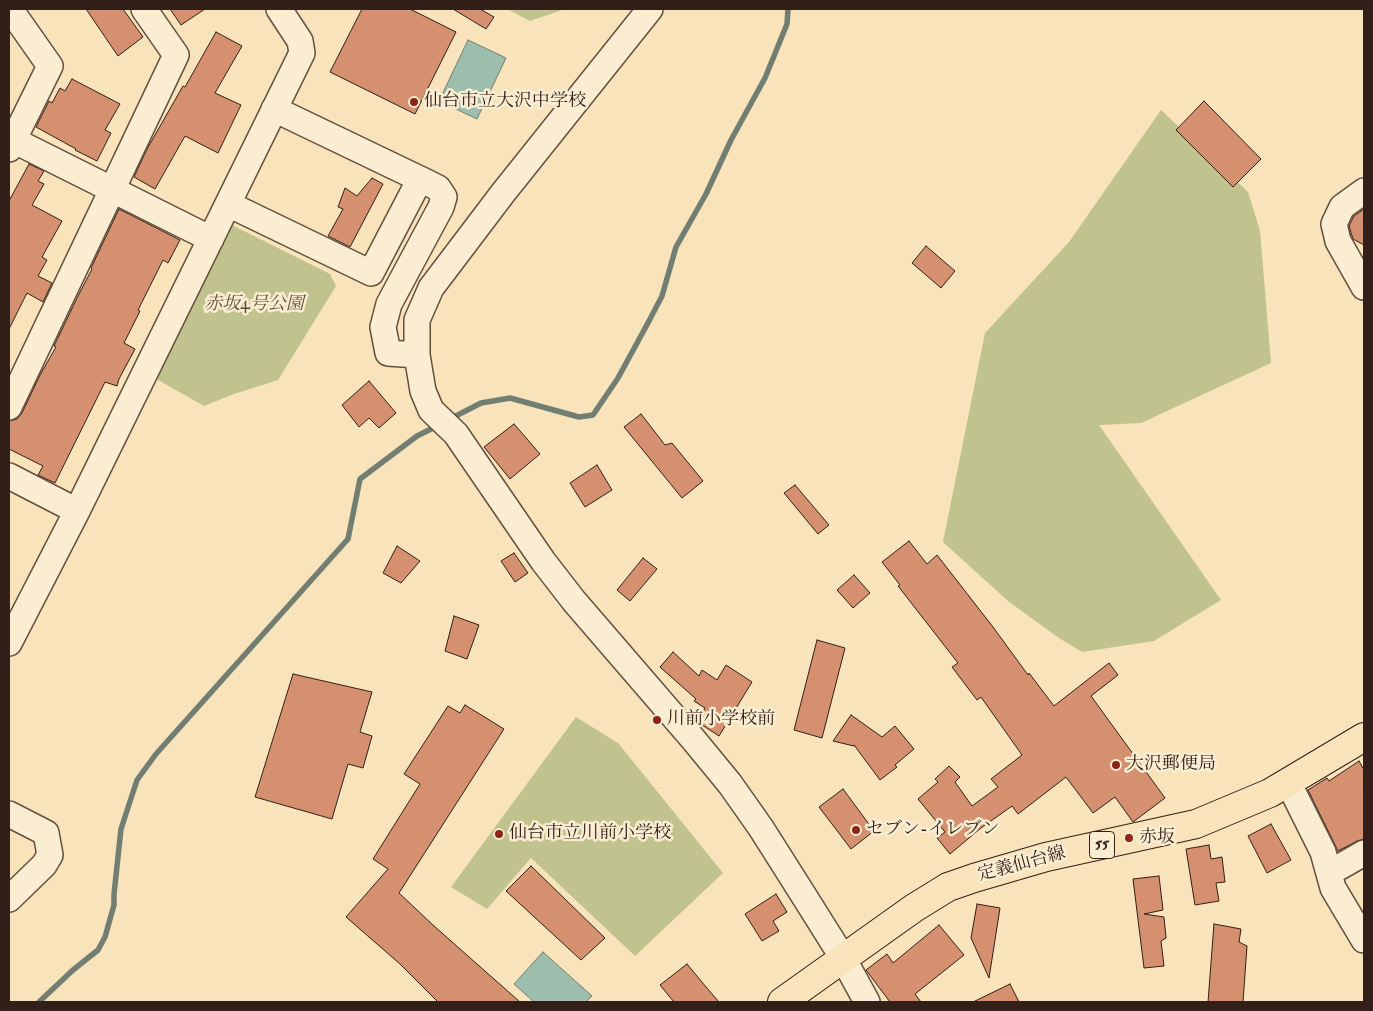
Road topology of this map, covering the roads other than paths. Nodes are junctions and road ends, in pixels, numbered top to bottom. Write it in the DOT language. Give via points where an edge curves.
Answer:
graph roads {
  1 [pos="10,9"];
  2 [pos="144,9"];
  3 [pos="279,9"];
  4 [pos="650,9"];
  5 [pos="274,109"];
  6 [pos="10,142"];
  7 [pos="420,178"];
  8 [pos="112,190"];
  9 [pos="1364,191"];
  10 [pos="228,204"];
  11 [pos="212,239"];
  12 [pos="1364,287"];
  13 [pos="417,355"];
  14 [pos="9,407"];
  15 [pos="9,476"];
  16 [pos="77,511"];
  17 [pos="9,643"];
  18 [pos="1364,737"];
  19 [pos="1288,782"];
  20 [pos="9,814"];
  21 [pos="1364,853"];
  22 [pos="1329,873"];
  23 [pos="9,899"];
  24 [pos="1364,940"];
  25 [pos="843,958"];
  26 [pos="782,1002"];
  27 [pos="867,1002"];
  1 -- 6 [label="street" via="50,66"];
  2 -- 8 [label="street" via="176,55"];
  3 -- 5 [label="street" via="300,41 302,53"];
  4 -- 13 [label="street" via="514,178 431,288 417,320"];
  5 -- 7 [label="street"];
  5 -- 10 [label="street"];
  6 -- 8 [label="street"];
  7 -- 10 [label="street" via="371,273"];
  7 -- 13 [label="street" via="438,188 444,197 389,304 383,327 388,353"];
  8 -- 11 [label="street"];
  8 -- 14 [label="street"];
  9 -- 12 [label="street" via="1342,207 1334,224 1338,241"];
  10 -- 11 [label="street"];
  11 -- 16 [label="street"];
  13 -- 25 [label="street" via="423,391 431,410 456,434 574,601 730,784"];
  15 -- 16 [label="street"];
  16 -- 17 [label="street"];
  18 -- 19 [label="main road, 定義仙台線 / 55"];
  19 -- 22 [label="street" via="1324,852"];
  19 -- 25 [label="main road, 定義仙台線 / 55" via="1270,793 1196,824 1046,857 948,887"];
  20 -- 23 [label="street" via="46,833 50,855"];
  21 -- 22 [label="street"];
  22 -- 24 [label="street" via="1333,888"];
  25 -- 26 [label="main road, 定義仙台線 / 55"];
  25 -- 27 [label="street"];
}
